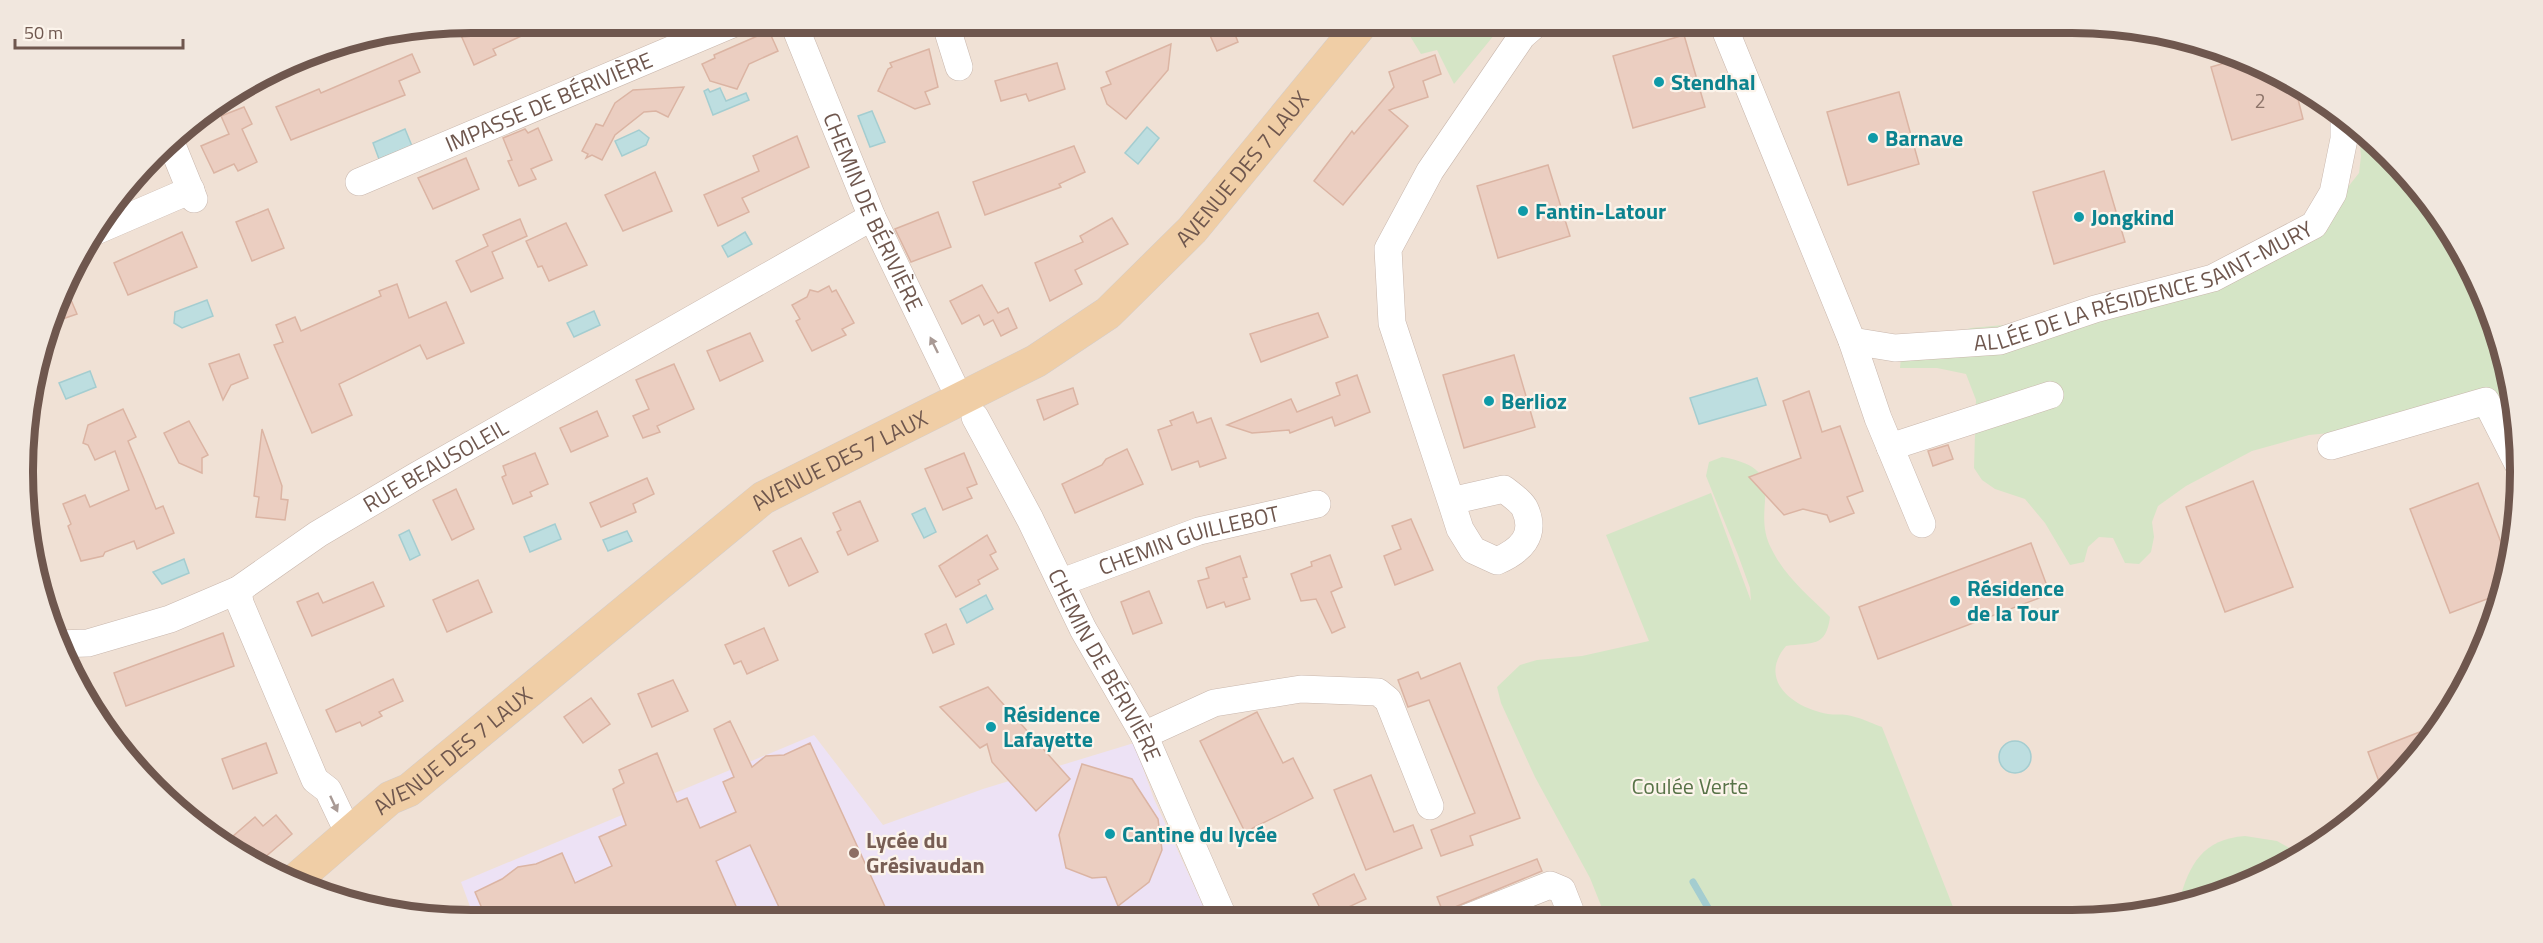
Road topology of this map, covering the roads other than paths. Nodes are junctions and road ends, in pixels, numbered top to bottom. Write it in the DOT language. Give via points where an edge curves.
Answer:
graph roads {
  1 [pos="711,33"];
  2 [pos="798,33"];
  3 [pos="948,33"];
  4 [pos="1354,33"];
  5 [pos="1525,33"];
  6 [pos="1726,33"];
  7 [pos="959,67"];
  8 [pos="2344,129"];
  9 [pos="174,149"];
  10 [pos="359,182"];
  11 [pos="872,217"];
  12 [pos="108,226"];
  13 [pos="1852,341"];
  14 [pos="2050,394"];
  15 [pos="967,407"];
  16 [pos="2331,446"];
  17 [pos="1890,447"];
  18 [pos="2509,447"];
  19 [pos="1451,501"];
  20 [pos="1317,504"];
  21 [pos="1922,524"];
  22 [pos="1062,582"];
  23 [pos="238,590"];
  24 [pos="68,644"];
  25 [pos="1144,735"];
  26 [pos="409,790"];
  27 [pos="1430,806"];
  28 [pos="348,832"];
  29 [pos="300,875"];
  30 [pos="318,882"];
  31 [pos="1220,910"];
  32 [pos="1487,910"];
  33 [pos="1570,910"];
  1 -- 10 [label="street, IMPASSE DE BÉRIVIÈRE"];
  2 -- 11 [label="street, CHEMIN DE BÉRIVIÈRE"];
  3 -- 7 [label="street"];
  4 -- 15 [label="main road, AVENUE DES 7 LAUX" via="1192,230 1108,313"];
  5 -- 19 [label="street" via="1430,171 1388,249 1392,323"];
  6 -- 13 [label="street"];
  8 -- 13 [label="street, ALLÉE DE LA RÉSIDENCE SAINT-MURY" via="2333,193 2314,225 2213,278 2095,309 2000,341 1895,348"];
  9 -- 12 [label="street" via="192,194"];
  15 -- 11 [label="street, CHEMIN DE BÉRIVIÈRE, one-way"];
  11 -- 23 [label="street, RUE BEAUSOLEIL" via="416,476 318,534"];
  13 -- 17 [label="street"];
  14 -- 17 [label="street"];
  15 -- 22 [label="street, CHEMIN DE BÉRIVIÈRE"];
  15 -- 26 [label="main road, AVENUE DES 7 LAUX" via="763,498"];
  16 -- 18 [label="street" via="2486,401"];
  17 -- 21 [label="street"];
  20 -- 22 [label="street, CHEMIN GUILLEBOT" via="1198,531"];
  22 -- 25 [label="street, CHEMIN DE BÉRIVIÈRE" via="1083,628"];
  23 -- 24 [label="street, RUE BEAUSOLEIL" via="170,619 88,643"];
  23 -- 28 [label="street, one-way" via="315,780 328,790"];
  25 -- 27 [label="street" via="1214,703 1300,689 1378,692 1388,700"];
  25 -- 31 [label="street, CHEMIN DE BÉRIVIÈRE"];
  26 -- 28 [label="main road, AVENUE DES 7 LAUX" via="390,798"];
  26 -- 30 [label="main road" via="398,807"];
  28 -- 29 [label="main road, AVENUE DES 7 LAUX"];
  32 -- 33 [label="street" via="1550,885 1562,890"];
}
